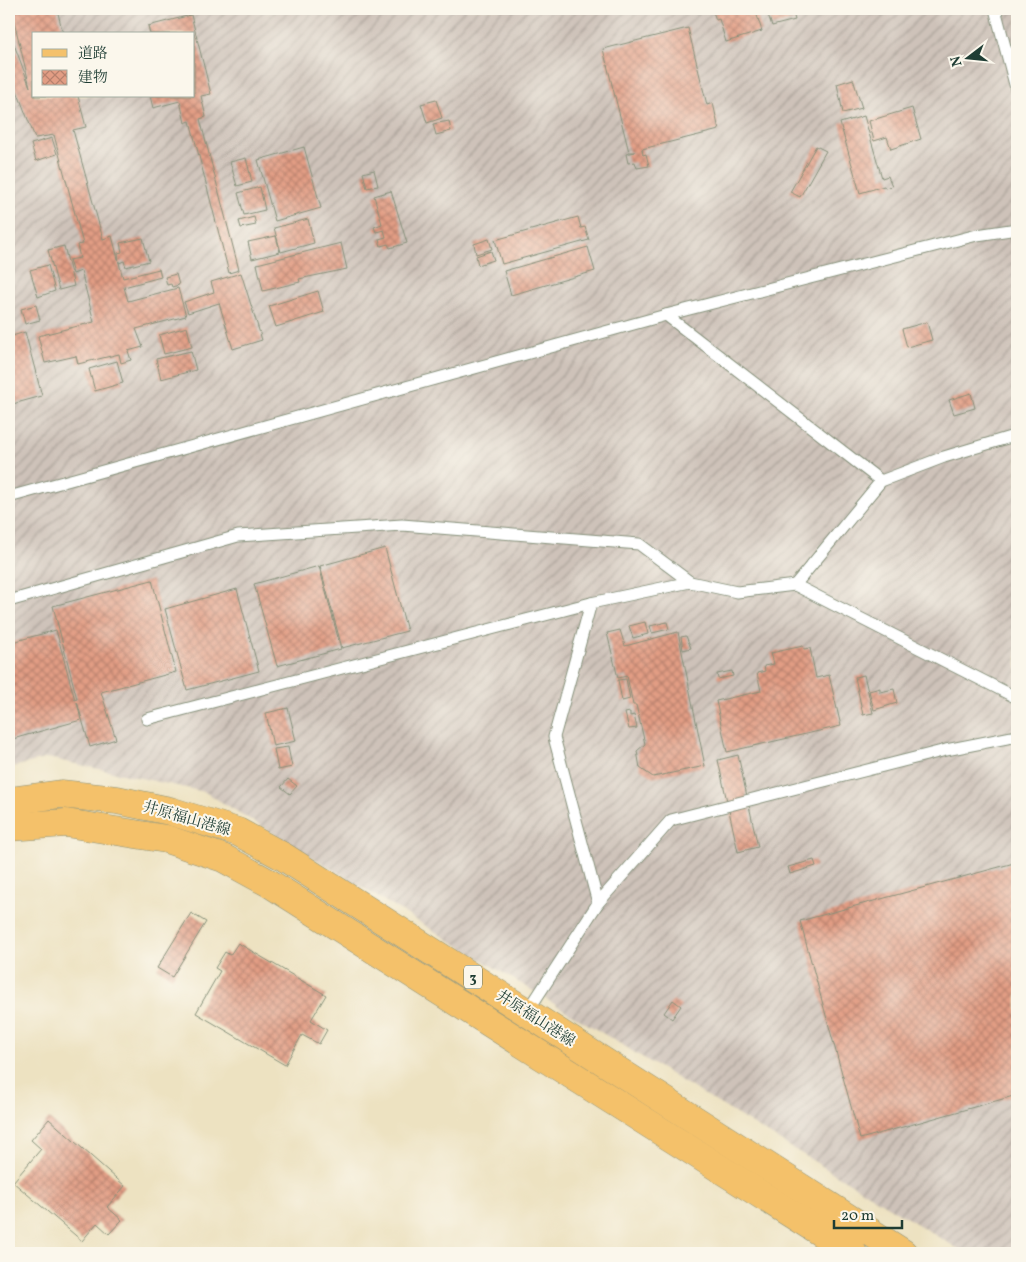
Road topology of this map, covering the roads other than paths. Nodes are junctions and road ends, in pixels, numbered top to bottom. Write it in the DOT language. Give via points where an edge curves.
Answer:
graph roads {
  1 [pos="995,9"];
  2 [pos="1017,92"];
  3 [pos="1017,229"];
  4 [pos="666,315"];
  5 [pos="1017,435"];
  6 [pos="881,481"];
  7 [pos="9,497"];
  8 [pos="690,582"];
  9 [pos="795,585"];
  10 [pos="9,601"];
  11 [pos="591,603"];
  12 [pos="1017,698"];
  13 [pos="147,719"];
  14 [pos="1017,736"];
  15 [pos="9,801"];
  16 [pos="9,827"];
  17 [pos="598,903"];
  18 [pos="527,1012"];
  19 [pos="514,1037"];
  20 [pos="853,1253"];
  21 [pos="903,1253"];
  1 -- 2 [label="lane"];
  3 -- 4 [label="lane" via="977,235"];
  4 -- 6 [label="lane"];
  4 -- 7 [label="lane"];
  5 -- 6 [label="lane" via="944,457"];
  6 -- 9 [label="lane"];
  8 -- 9 [label="lane" via="737,592"];
  8 -- 10 [label="lane" via="639,544 402,525 238,536"];
  8 -- 11 [label="lane"];
  9 -- 12 [label="lane"];
  11 -- 13 [label="lane"];
  11 -- 17 [label="lane" via="554,737"];
  14 -- 17 [label="lane" via="946,750 671,820"];
  15 -- 18 [label="main road, 井原福山港線 / 3" via="61,794 117,800 170,811 238,832 284,857"];
  16 -- 19 [label="main road, 井原福山港線 / 3" via="66,823 117,830 166,839 223,858 269,882"];
  17 -- 18 [label="lane"];
  18 -- 19 [label="lane"];
  18 -- 21 [label="main road, 井原福山港線 / 3"];
  19 -- 20 [label="main road, 井原福山港線 / 3"];
}
